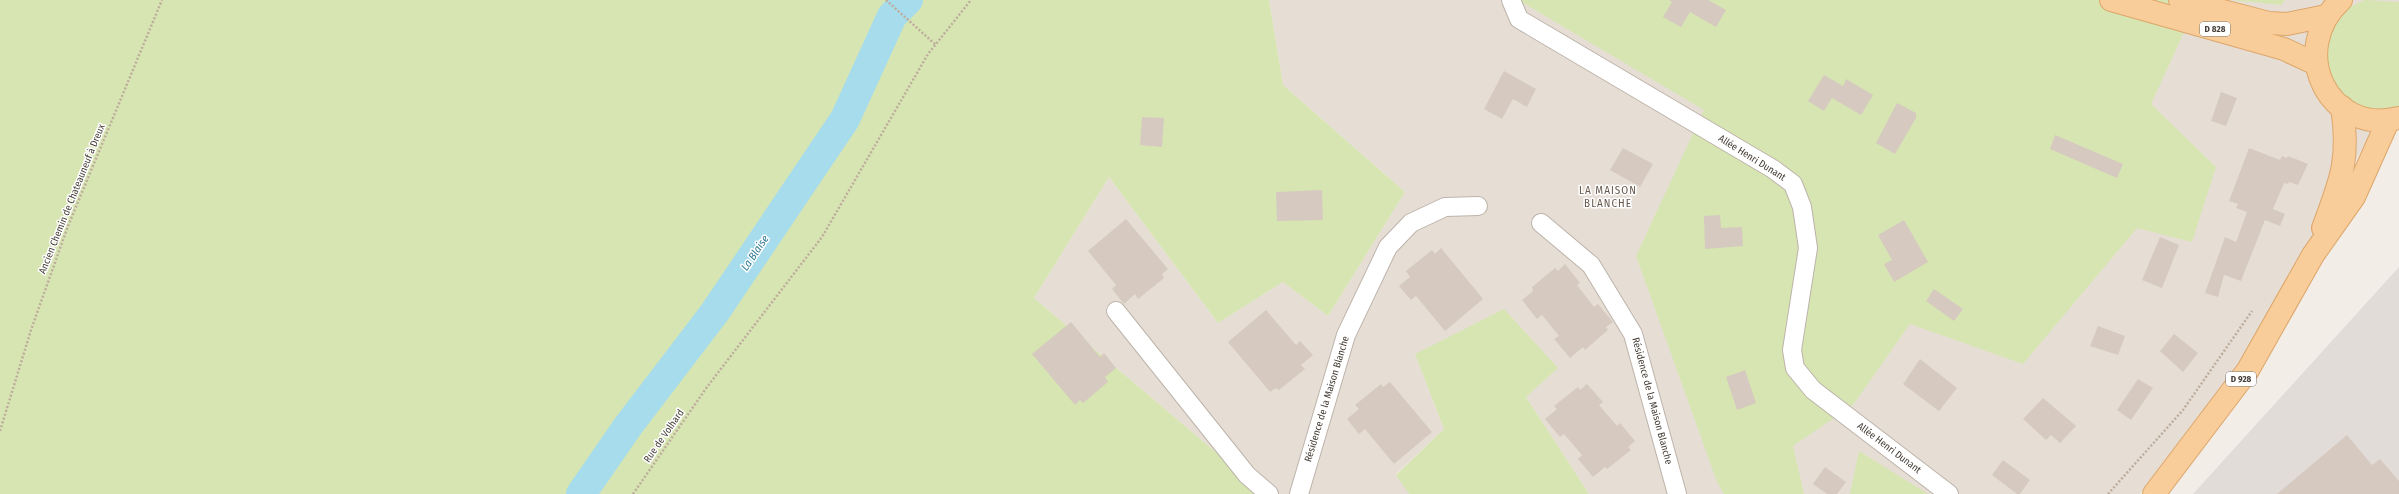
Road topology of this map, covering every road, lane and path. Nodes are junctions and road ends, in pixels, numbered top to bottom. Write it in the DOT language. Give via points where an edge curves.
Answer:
graph roads {
  1 [pos="162,0"];
  2 [pos="886,0"];
  3 [pos="971,0"];
  4 [pos="1511,0"];
  5 [pos="2111,0"];
  6 [pos="2180,0"];
  7 [pos="2333,8"];
  8 [pos="936,45"];
  9 [pos="2316,64"];
  10 [pos="2342,107"];
  11 [pos="2393,120"];
  12 [pos="1478,206"];
  13 [pos="1541,223"];
  14 [pos="2313,255"];
  15 [pos="1116,311"];
  16 [pos="2252,312"];
  17 [pos="0,431"];
  18 [pos="633,494"];
  19 [pos="1269,494"];
  20 [pos="1299,494"];
  21 [pos="1677,494"];
  22 [pos="1949,494"];
  23 [pos="2108,494"];
  24 [pos="2154,494"];
  1 -- 17 [label="path, Ancien Chemin de Chateauneuf à Dreux" via="68,226 31,330"];
  2 -- 8 [label="path"];
  3 -- 8 [label="path, Rue de Volhard"];
  4 -- 22 [label="street, Allée Henri Dunant" via="1519,19 1773,169 1793,184 1802,208 1808,248 1792,350 1795,368 1813,390"];
  5 -- 9 [label="main road, D 828" via="2284,49"];
  6 -- 7 [label="main road, D 828" via="2269,23 2287,24"];
  7 -- 9 [label="main road" via="2319,31 2315,47"];
  8 -- 18 [label="path, Rue de Volhard" via="924,61 822,237 707,387"];
  9 -- 10 [label="main road" via="2321,81"];
  10 -- 11 [label="main road" via="2361,117"];
  10 -- 14 [label="main road, D 928" via="2346,134 2344,165"];
  11 -- 14 [label="main road, D 928" via="2354,197"];
  12 -- 20 [label="street, Résidence de la Maison Blanche" via="1445,207 1411,223 1388,247 1346,335"];
  13 -- 21 [label="street, Résidence de la Maison Blanche" via="1591,265 1633,334"];
  14 -- 24 [label="main road, D 928" via="2248,370"];
  15 -- 19 [label="street" via="1247,474"];
  16 -- 23 [label="path" via="2183,410"];
}
